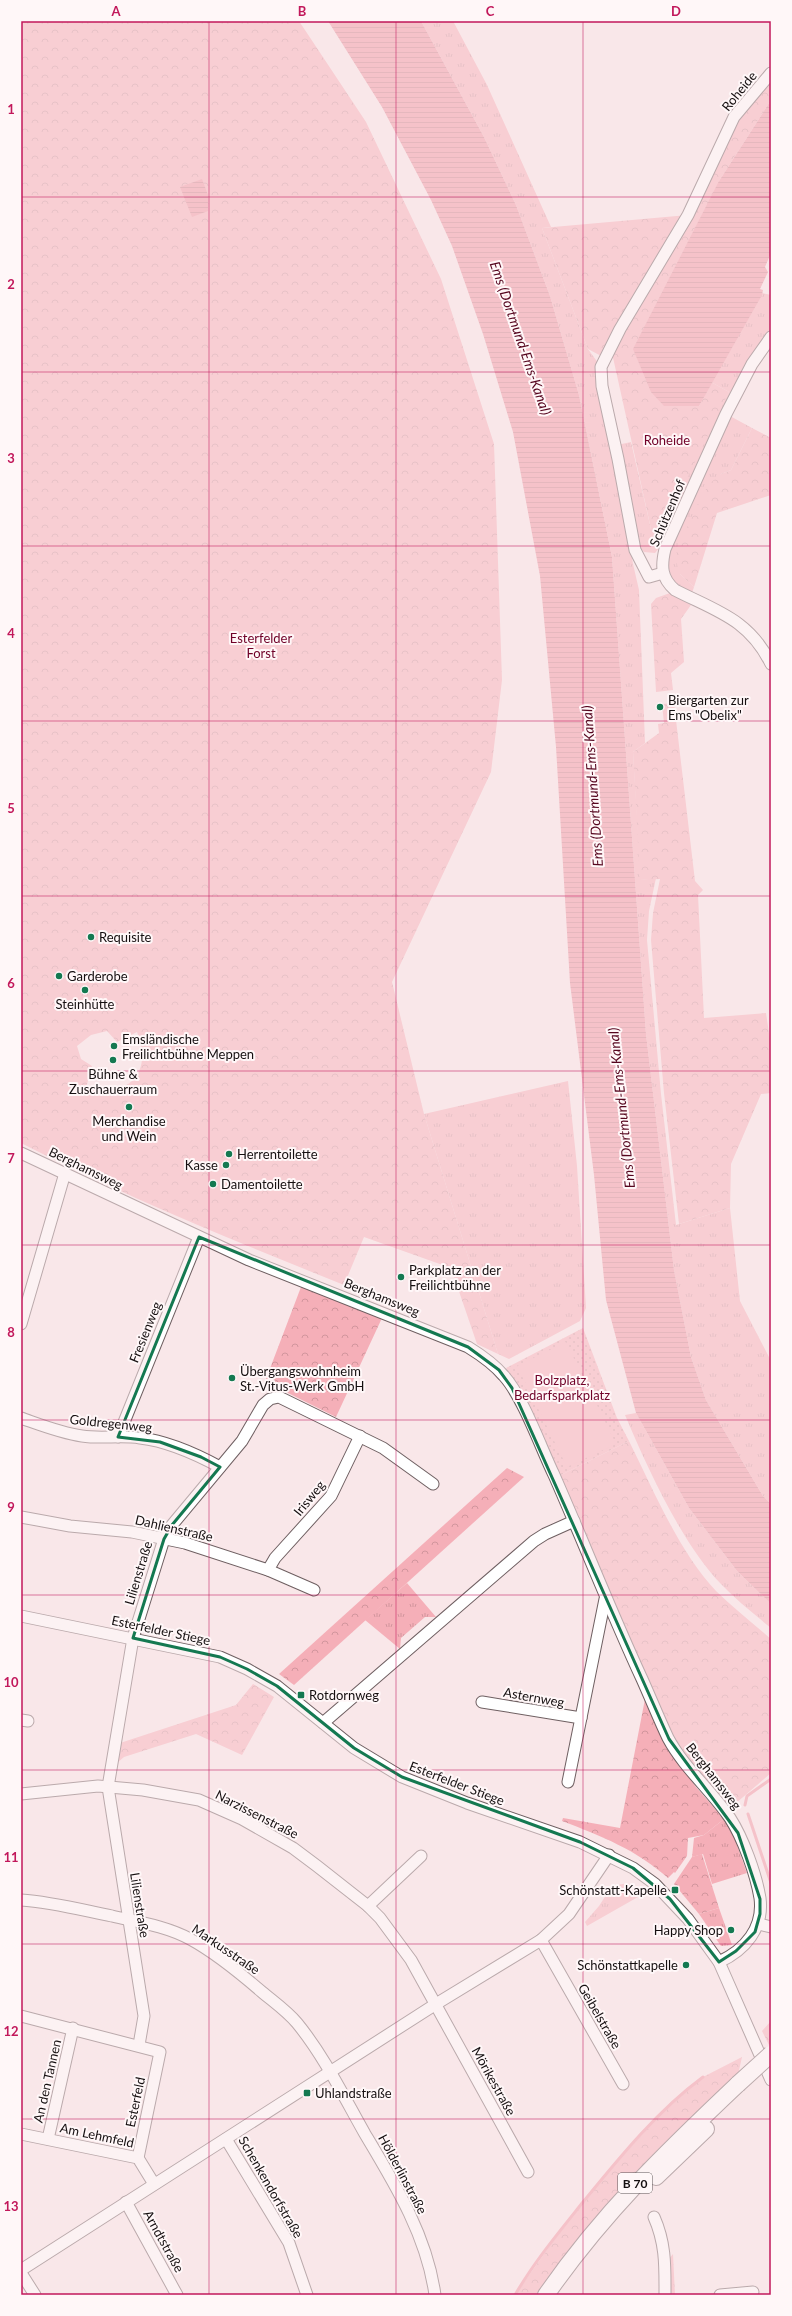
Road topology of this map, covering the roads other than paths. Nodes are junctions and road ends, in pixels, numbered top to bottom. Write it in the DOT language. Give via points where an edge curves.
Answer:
graph roads {
  1 [pos="771,73"];
  2 [pos="771,337"];
  3 [pos="663,573"];
  4 [pos="771,664"];
  5 [pos="21,1152"];
  6 [pos="65,1173"];
  7 [pos="199,1238"];
  8 [pos="21,1324"];
  9 [pos="21,1418"];
  10 [pos="360,1436"];
  11 [pos="118,1437"];
  12 [pos="220,1467"];
  13 [pos="433,1484"];
  14 [pos="21,1517"];
  15 [pos="574,1521"];
  16 [pos="164,1539"];
  17 [pos="268,1570"];
  18 [pos="314,1590"];
  19 [pos="605,1599"];
  20 [pos="21,1616"];
  21 [pos="133,1638"];
  22 [pos="482,1702"];
  23 [pos="581,1718"];
  24 [pos="323,1723"];
  25 [pos="568,1782"];
  26 [pos="108,1787"];
  27 [pos="21,1794"];
  28 [pos="609,1855"];
  29 [pos="420,1856"];
  30 [pos="21,1900"];
  31 [pos="368,1906"];
  32 [pos="127,1920"];
  33 [pos="759,1924"];
  34 [pos="771,1927"];
  35 [pos="541,1940"];
  36 [pos="719,1962"];
  37 [pos="436,2004"];
  38 [pos="21,2016"];
  39 [pos="72,2028"];
  40 [pos="139,2045"];
  41 [pos="160,2052"];
  42 [pos="771,2054"];
  43 [pos="771,2068"];
  44 [pos="329,2073"];
  45 [pos="771,2080"];
  46 [pos="623,2084"];
  47 [pos="742,2088"];
  48 [pos="21,2134"];
  49 [pos="48,2139"];
  50 [pos="226,2139"];
  51 [pos="138,2158"];
  52 [pos="528,2172"];
  53 [pos="154,2184"];
  54 [pos="126,2202"];
  55 [pos="654,2217"];
  56 [pos="21,2270"];
  57 [pos="21,2273"];
  58 [pos="753,2292"];
  59 [pos="35,2295"];
  60 [pos="177,2295"];
  61 [pos="307,2295"];
  62 [pos="436,2295"];
  63 [pos="546,2295"];
  64 [pos="558,2295"];
  65 [pos="665,2295"];
  66 [pos="720,2295"];
  1 -- 3 [label="street, Roheide" via="734,116 688,214 601,367 602,386 635,550 649,577"];
  2 -- 3 [label="street, Schützenhof" via="752,364 726,414 665,549"];
  3 -- 4 [label="street" via="667,584 675,590 733,618 761,646"];
  5 -- 6 [label="street, Berghamsweg"];
  6 -- 7 [label="street, Berghamsweg"];
  6 -- 8 [label="street"];
  7 -- 11 [label="street, Fresienweg"];
  7 -- 15 [label="street, Berghamsweg" via="446,1337 484,1357 505,1376 512,1388"];
  9 -- 11 [label="street, Goldregenweg" via="82,1436"];
  10 -- 12 [label="street, Lilienstraße" via="279,1397 270,1399 263,1406 245,1436"];
  10 -- 13 [label="street, Lilienstraße" via="404,1461"];
  10 -- 17 [label="street, Irisweg" via="331,1496 275,1558"];
  11 -- 12 [label="street, Goldregenweg" via="160,1442"];
  12 -- 16 [label="street, Lilienstraße" via="172,1525"];
  14 -- 16 [label="street, Dahlienstraße" via="70,1526 132,1532"];
  15 -- 19 [label="street, Berghamsweg"];
  15 -- 24 [label="street" via="534,1541"];
  16 -- 17 [label="street, Dahlienstraße" via="198,1547"];
  16 -- 21 [label="street, Lilienstraße"];
  17 -- 18 [label="street, Dahlienstraße"];
  19 -- 23 [label="street"];
  19 -- 33 [label="street, Berghamsweg" via="669,1739 729,1817 738,1833 760,1899"];
  20 -- 21 [label="street, Esterfelder Stiege"];
  21 -- 24 [label="street, Esterfelder Stiege" via="220,1657 248,1669 277,1686"];
  21 -- 26 [label="street, Lilienstraße"];
  22 -- 23 [label="street, Asternweg"];
  23 -- 25 [label="street"];
  24 -- 28 [label="street, Esterfelder Stiege" via="354,1748 402,1777"];
  26 -- 27 [label="street, Narzissenstraße"];
  26 -- 31 [label="street, Narzissenstraße" via="199,1800 242,1819 293,1848"];
  26 -- 32 [label="street, Lilienstraße"];
  28 -- 35 [label="street" via="569,1914"];
  28 -- 36 [label="street, Esterfelder Stiege" via="633,1868 670,1899"];
  29 -- 31 [label="street"];
  30 -- 32 [label="street, Markusstraße" via="48,1902"];
  31 -- 37 [label="street, Narzissenstraße" via="411,1960"];
  32 -- 40 [label="street, Lilienstraße" via="144,2016"];
  32 -- 44 [label="street, Markusstraße" via="167,1929 189,1939 247,1979 298,2024"];
  33 -- 34 [label="street"];
  33 -- 36 [label="street" via="741,1948"];
  35 -- 37 [label="street"];
  35 -- 46 [label="street, Geibelstraße"];
  36 -- 45 [label="street, Esterfelder Stiege"];
  37 -- 44 [label="street"];
  37 -- 52 [label="street, Mörikestraße"];
  38 -- 39 [label="street, An den Tannen"];
  39 -- 40 [label="street, An den Tannen"];
  39 -- 49 [label="street, An den Tannen"];
  40 -- 41 [label="street, An den Tannen"];
  41 -- 51 [label="street, Esterfeld"];
  42 -- 47 [label="highway, B 70, bridge"];
  43 -- 47 [label="highway, B 70"];
  44 -- 50 [label="street"];
  44 -- 62 [label="street, Hölderlinstraße" via="381,2160 418,2230"];
  47 -- 63 [label="highway, B 70" via="670,2147 601,2221"];
  47 -- 64 [label="highway, B 70" via="609,2228"];
  48 -- 49 [label="street, Am Lehmfeld"];
  49 -- 51 [label="street, Am Lehmfeld"];
  50 -- 53 [label="street"];
  50 -- 61 [label="street, Schenkendorfstraße" via="289,2243"];
  51 -- 53 [label="street, Am Lehmfeld"];
  53 -- 54 [label="street"];
  54 -- 56 [label="street"];
  54 -- 60 [label="street, Arndtstraße"];
  55 -- 65 [label="street" via="662,2235 664,2248"];
  57 -- 59 [label="street"];
  58 -- 66 [label="street"];
}
